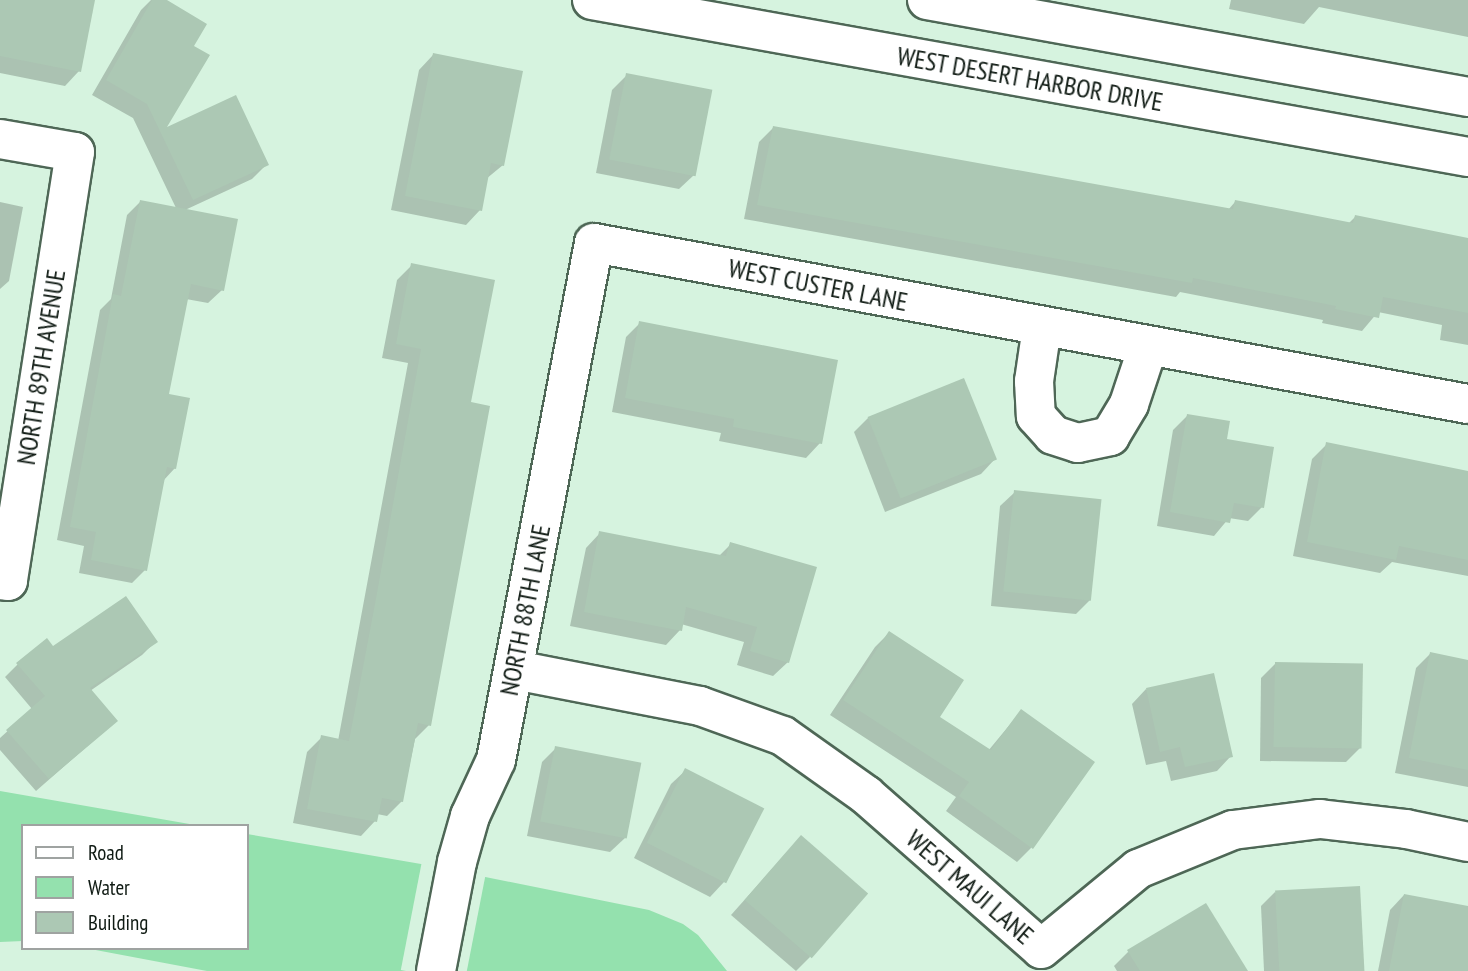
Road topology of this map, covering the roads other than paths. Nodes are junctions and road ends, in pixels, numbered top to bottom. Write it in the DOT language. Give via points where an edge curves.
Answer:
graph roads {
  1 [pos="927,0"];
  2 [pos="610,2"];
  3 [pos="1468,97"];
  4 [pos="0,139"];
  5 [pos="1468,157"];
  6 [pos="594,243"];
  7 [pos="1042,327"];
  8 [pos="1148,347"];
  9 [pos="1468,404"];
  10 [pos="4,581"];
  11 [pos="515,670"];
  12 [pos="1468,842"];
  13 [pos="1033,960"];
  14 [pos="436,971"];
  1 -- 3 [label="street"];
  2 -- 5 [label="street, WEST DESERT HARBOR DRIVE"];
  4 -- 10 [label="street, NORTH 89TH AVENUE" via="75,152"];
  6 -- 7 [label="street, WEST CUSTER LANE"];
  6 -- 11 [label="street, NORTH 88TH LANE"];
  7 -- 8 [label="street, WEST CUSTER LANE"];
  7 -- 8 [label="street" via="1034,381 1036,416 1053,435 1079,443 1110,436 1129,404"];
  8 -- 9 [label="street, WEST CUSTER LANE"];
  11 -- 13 [label="street, WEST MAUI LANE" via="700,706 783,736 866,795"];
  11 -- 14 [label="street, NORTH 88TH LANE" via="496,760 470,816 457,862"];
  12 -- 13 [label="street, WEST MAUI LANE" via="1320,819 1233,830 1138,869"];
}
